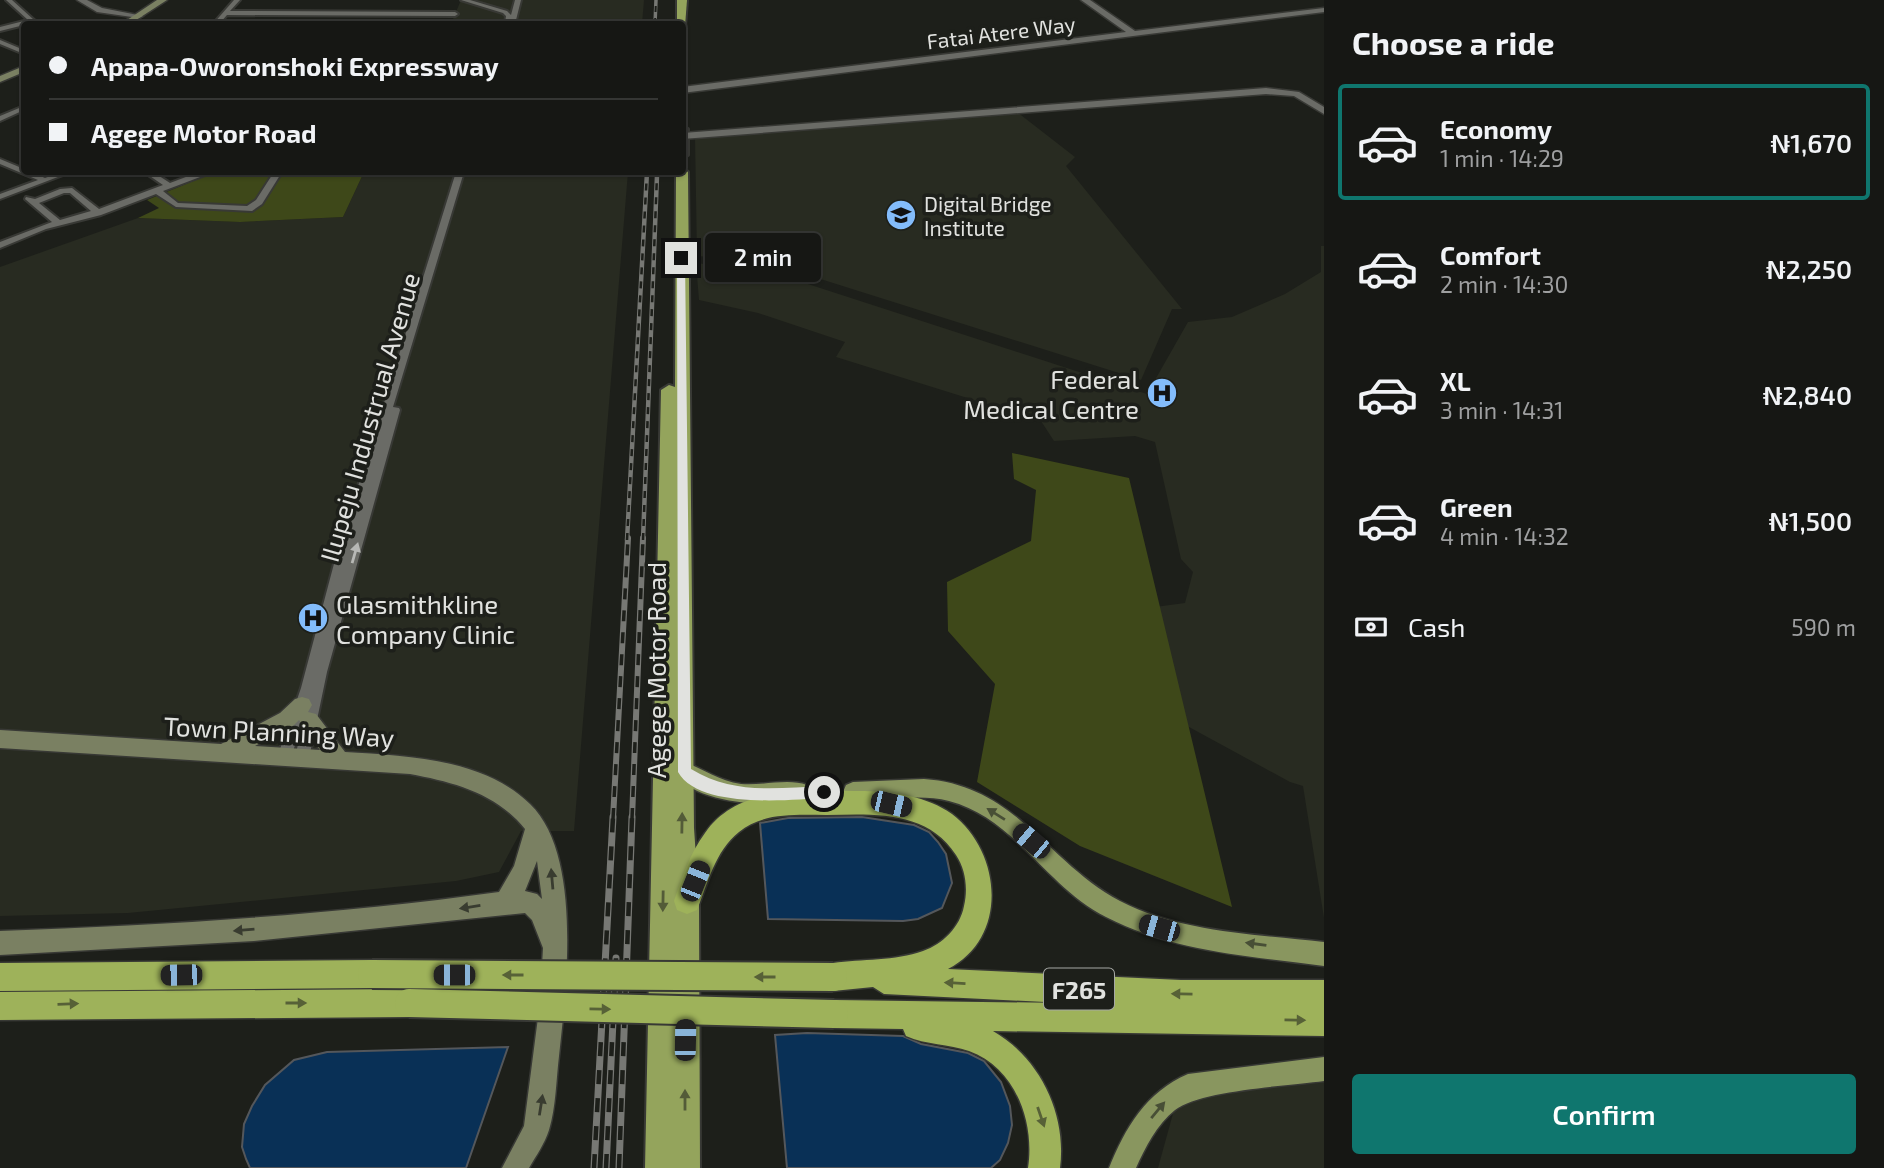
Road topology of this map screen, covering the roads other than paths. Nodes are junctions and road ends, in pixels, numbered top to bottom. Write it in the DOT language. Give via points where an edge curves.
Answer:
graph roads {
  1 [pos="9,0"];
  2 [pos="96,0"];
  3 [pos="163,0"];
  4 [pos="237,0"];
  5 [pos="462,0"];
  6 [pos="518,0"];
  7 [pos="674,0"];
  8 [pos="682,0"];
  9 [pos="1084,0"];
  10 [pos="84,2"];
  11 [pos="1324,10"];
  12 [pos="225,13"];
  13 [pos="313,14"];
  14 [pos="454,14"];
  15 [pos="139,16"];
  16 [pos="32,21"];
  17 [pos="130,21"];
  18 [pos="218,21"];
  19 [pos="308,21"];
  20 [pos="451,21"];
  21 [pos="510,21"];
  22 [pos="511,21"];
  23 [pos="673,21"];
  24 [pos="682,21"];
  25 [pos="21,24"];
  26 [pos="0,29"];
  27 [pos="1132,33"];
  28 [pos="0,42"];
  29 [pos="21,51"];
  30 [pos="21,70"];
  31 [pos="0,79"];
  32 [pos="686,89"];
  33 [pos="21,109"];
  34 [pos="1324,111"];
  35 [pos="12,113"];
  36 [pos="21,117"];
  37 [pos="0,119"];
  38 [pos="686,136"];
  39 [pos="0,161"];
  40 [pos="21,170"];
  41 [pos="32,175"];
  42 [pos="58,175"];
  43 [pos="153,175"];
  44 [pos="198,175"];
  45 [pos="276,175"];
  46 [pos="459,175"];
  47 [pos="465,175"];
  48 [pos="670,175"];
  49 [pos="682,175"];
  50 [pos="44,180"];
  51 [pos="170,186"];
  52 [pos="19,190"];
  53 [pos="158,191"];
  54 [pos="0,197"];
  55 [pos="33,202"];
  56 [pos="98,213"];
  57 [pos="59,223"];
  58 [pos="0,245"];
  59 [pos="675,579"];
  60 [pos="306,705"];
  61 [pos="0,739"];
  62 [pos="220,754"];
  63 [pos="293,758"];
  64 [pos="340,761"];
  65 [pos="684,772"];
  66 [pos="536,827"];
  67 [pos="687,901"];
  68 [pos="505,902"];
  69 [pos="0,943"];
  70 [pos="554,950"];
  71 [pos="1324,954"];
  72 [pos="0,977"];
  73 [pos="833,977"];
  74 [pos="1324,994"];
  75 [pos="0,1006"];
  76 [pos="834,1014"];
  77 [pos="1324,1021"];
  78 [pos="1324,1069"];
  79 [pos="515,1168"];
  80 [pos="660,1168"];
  81 [pos="685,1168"];
  82 [pos="1044,1168"];
  83 [pos="1122,1168"];
  1 -- 16 [label="street"];
  2 -- 10 [label="street"];
  3 -- 15 [label="main road"];
  4 -- 12 [label="street"];
  5 -- 14 [label="street"];
  5 -- 21 [label="street" via="505,12"];
  6 -- 22 [label="street"];
  7 -- 23 [label="highway"];
  8 -- 24 [label="highway"];
  9 -- 27 [label="street"];
  10 -- 15 [label="street" via="100,10"];
  11 -- 27 [label="street, Fatai Atere Way"];
  12 -- 13 [label="street"];
  12 -- 18 [label="street"];
  13 -- 14 [label="street"];
  13 -- 19 [label="street"];
  14 -- 20 [label="street"];
  15 -- 17 [label="main road"];
  25 -- 26 [label="street"];
  27 -- 32 [label="street, Fatai Atere Way"];
  28 -- 29 [label="street"];
  30 -- 31 [label="main road"];
  33 -- 35 [label="street"];
  34 -- 38 [label="street" via="1296,94 1266,91"];
  35 -- 36 [label="street"];
  35 -- 37 [label="street"];
  39 -- 40 [label="street"];
  41 -- 50 [label="street"];
  42 -- 50 [label="street"];
  43 -- 51 [label="street"];
  44 -- 51 [label="street"];
  45 -- 53 [label="street" via="260,202 249,209 176,205"];
  46 -- 60 [label="street, Ilupeju Industrual Avenue" via="341,560"];
  60 -- 47 [label="street, Ilupeju Industrual Avenue, one-way" via="320,672"];
  48 -- 59 [label="highway, Agege Motor Road"];
  49 -- 59 [label="highway, Agege Motor Road"];
  50 -- 52 [label="street"];
  51 -- 53 [label="street"];
  52 -- 54 [label="street"];
  52 -- 55 [label="street"];
  53 -- 56 [label="street"];
  55 -- 56 [label="street" via="68,189"];
  55 -- 57 [label="street"];
  56 -- 57 [label="street"];
  57 -- 58 [label="street"];
  59 -- 65 [label="highway, Agege Motor Road"];
  59 -- 80 [label="highway, Agege Motor Road, one-way"];
  60 -- 62 [label="main road"];
  60 -- 63 [label="street, Ilupeju Industrual Avenue"];
  60 -- 64 [label="main road"];
  61 -- 62 [label="main road, Town Planning Way"];
  62 -- 63 [label="main road, Town Planning Way"];
  63 -- 64 [label="main road, Town Planning Way"];
  64 -- 66 [label="main road, Town Planning Way" via="410,765 456,774 489,787"];
  67 -- 65 [label="highway, Agege Motor Road, one-way"];
  71 -- 65 [label="main road, one-way" via="1145,925 1077,887 1004,819 967,796 916,787 748,796 706,785"];
  66 -- 68 [label="main road" via="527,866"];
  70 -- 66 [label="main road, one-way" via="551,867"];
  67 -- 73 [label="highway" via="714,842 730,823 758,807 891,804 940,820 972,855 982,894 977,915 960,944 928,964"];
  81 -- 67 [label="highway, Agege Motor Road, one-way"];
  68 -- 69 [label="main road, one-way" via="176,936"];
  68 -- 70 [label="main road" via="529,902 540,912"];
  79 -- 70 [label="main road, one-way" via="536,1130 541,1104"];
  73 -- 72 [label="highway, F265, one-way, bridge"];
  74 -- 73 [label="highway, F265, one-way" via="1181,994"];
  75 -- 76 [label="highway, F265, one-way, bridge" via="410,1003"];
  76 -- 77 [label="highway, F265, one-way"];
  76 -- 82 [label="highway, one-way" via="950,1031 980,1040 1009,1061 1033,1093 1046,1131"];
  83 -- 78 [label="main road, one-way" via="1138,1134 1164,1102 1188,1087"];
}
